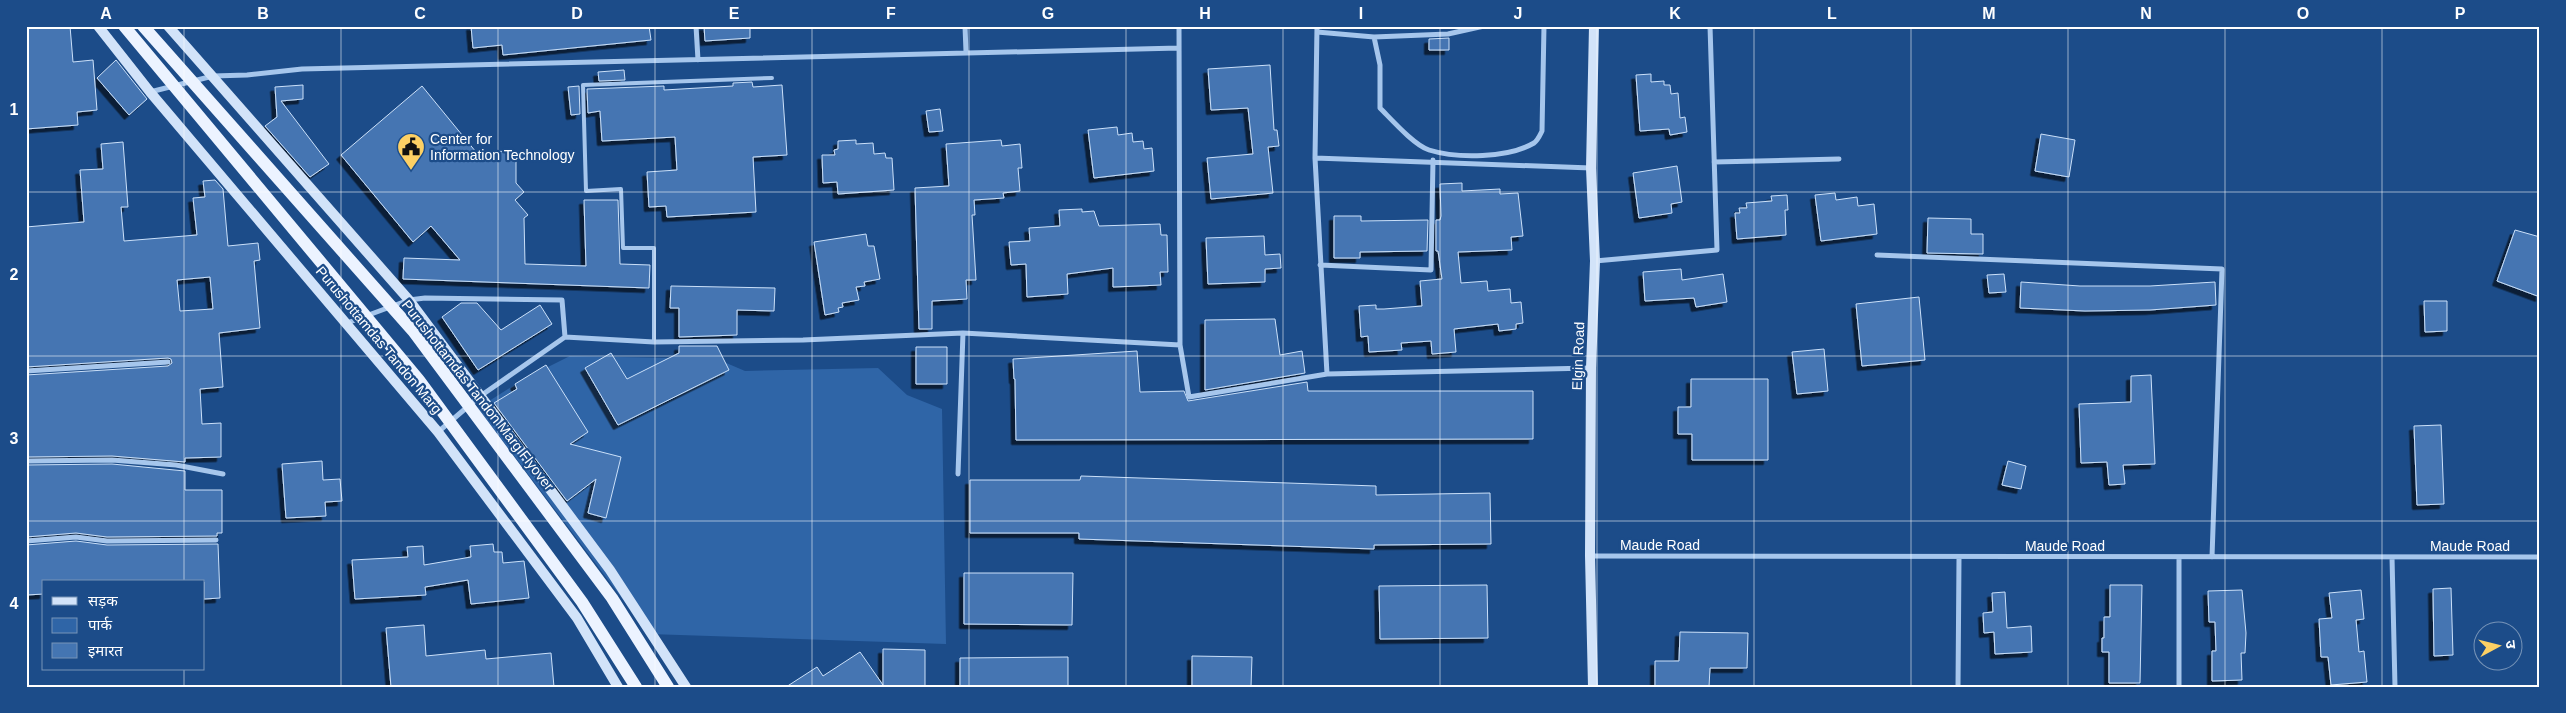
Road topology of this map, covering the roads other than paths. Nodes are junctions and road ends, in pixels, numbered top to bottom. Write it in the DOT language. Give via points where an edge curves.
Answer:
graph roads {
  1 [pos="98,26"];
  2 [pos="124,26"];
  3 [pos="142,26"];
  4 [pos="168,26"];
  5 [pos="696,26"];
  6 [pos="965,26"];
  7 [pos="1179,26"];
  8 [pos="1484,26"];
  9 [pos="1544,26"];
  10 [pos="1594,26"];
  11 [pos="1710,26"];
  12 [pos="1317,29"];
  13 [pos="1374,37"];
  14 [pos="1179,48"];
  15 [pos="966,52"];
  16 [pos="698,60"];
  17 [pos="212,76"];
  18 [pos="772,78"];
  19 [pos="150,92"];
  20 [pos="1315,158"];
  21 [pos="1839,159"];
  22 [pos="1434,160"];
  23 [pos="1714,162"];
  24 [pos="1591,168"];
  25 [pos="1877,255"];
  26 [pos="1595,261"];
  27 [pos="1320,265"];
  28 [pos="409,300"];
  29 [pos="347,323"];
  30 [pos="962,333"];
  31 [pos="565,337"];
  32 [pos="654,342"];
  33 [pos="1180,344"];
  34 [pos="168,362"];
  35 [pos="1591,368"];
  36 [pos="26,371"];
  37 [pos="1327,374"];
  38 [pos="479,397"];
  39 [pos="438,432"];
  40 [pos="26,461"];
  41 [pos="223,474"];
  42 [pos="958,474"];
  43 [pos="216,540"];
  44 [pos="26,541"];
  45 [pos="1590,556"];
  46 [pos="2179,557"];
  47 [pos="2212,557"];
  48 [pos="2392,557"];
  49 [pos="2540,557"];
  50 [pos="1958,558"];
  51 [pos="618,687"];
  52 [pos="636,687"];
  53 [pos="668,687"];
  54 [pos="686,687"];
  55 [pos="1593,687"];
  56 [pos="1958,687"];
  57 [pos="2179,687"];
  58 [pos="2395,687"];
  1 -- 19 [label="main road, Purushottamdas Tandon Marg"];
  2 -- 52 [label="main road, bridge" via="419,380 582,602"];
  3 -- 53 [label="main road, Purushottamdas Tandon Marg Flyover, bridge" via="413,331 612,598"];
  4 -- 17 [label="main road"];
  5 -- 16 [label="street"];
  6 -- 15 [label="street"];
  7 -- 14 [label="street"];
  8 -- 13 [label="street" via="1448,34"];
  9 -- 13 [label="street" via="1542,131 1536,142 1506,154 1428,150 1399,128 1380,108 1380,65"];
  10 -- 24 [label="main road, Elgin Road"];
  11 -- 23 [label="street"];
  12 -- 13 [label="street"];
  12 -- 20 [label="street"];
  14 -- 15 [label="street"];
  14 -- 33 [label="street"];
  15 -- 16 [label="street"];
  16 -- 17 [label="street" via="302,68"];
  17 -- 19 [label="street"];
  17 -- 28 [label="main road"];
  18 -- 32 [label="lane" via="583,85 586,190 620,189 623,248 654,248"];
  19 -- 29 [label="main road, Purushottamdas Tandon Marg"];
  20 -- 22 [label="street"];
  20 -- 27 [label="street"];
  21 -- 23 [label="street"];
  22 -- 24 [label="street"];
  22 -- 27 [label="street" via="1431,270"];
  23 -- 26 [label="street" via="1717,250"];
  24 -- 26 [label="main road, Elgin Road"];
  25 -- 47 [label="street" via="2222,270"];
  26 -- 35 [label="main road, Elgin Road"];
  27 -- 37 [label="street"];
  28 -- 29 [label="street"];
  28 -- 31 [label="street" via="562,300"];
  28 -- 38 [label="main road"];
  29 -- 39 [label="main road, Purushottamdas Tandon Marg"];
  30 -- 32 [label="street"];
  30 -- 33 [label="street"];
  30 -- 42 [label="street"];
  31 -- 32 [label="street"];
  31 -- 38 [label="street"];
  33 -- 37 [label="street" via="1189,397"];
  34 -- 36 [label="street"];
  35 -- 37 [label="street"];
  35 -- 45 [label="main road, Elgin Road"];
  38 -- 39 [label="street"];
  38 -- 54 [label="main road" via="610,570"];
  39 -- 51 [label="main road, Purushottamdas Tandon Marg" via="577,618"];
  40 -- 41 [label="street" via="121,461 176,465"];
  43 -- 44 [label="street" via="76,537"];
  45 -- 50 [label="street, Maude Road"];
  45 -- 55 [label="main road, Elgin Road"];
  46 -- 47 [label="street, Maude Road"];
  46 -- 50 [label="street, Maude Road"];
  46 -- 57 [label="street"];
  47 -- 48 [label="street, Maude Road"];
  48 -- 49 [label="street, Maude Road"];
  48 -- 58 [label="street"];
  50 -- 56 [label="street"];
}
